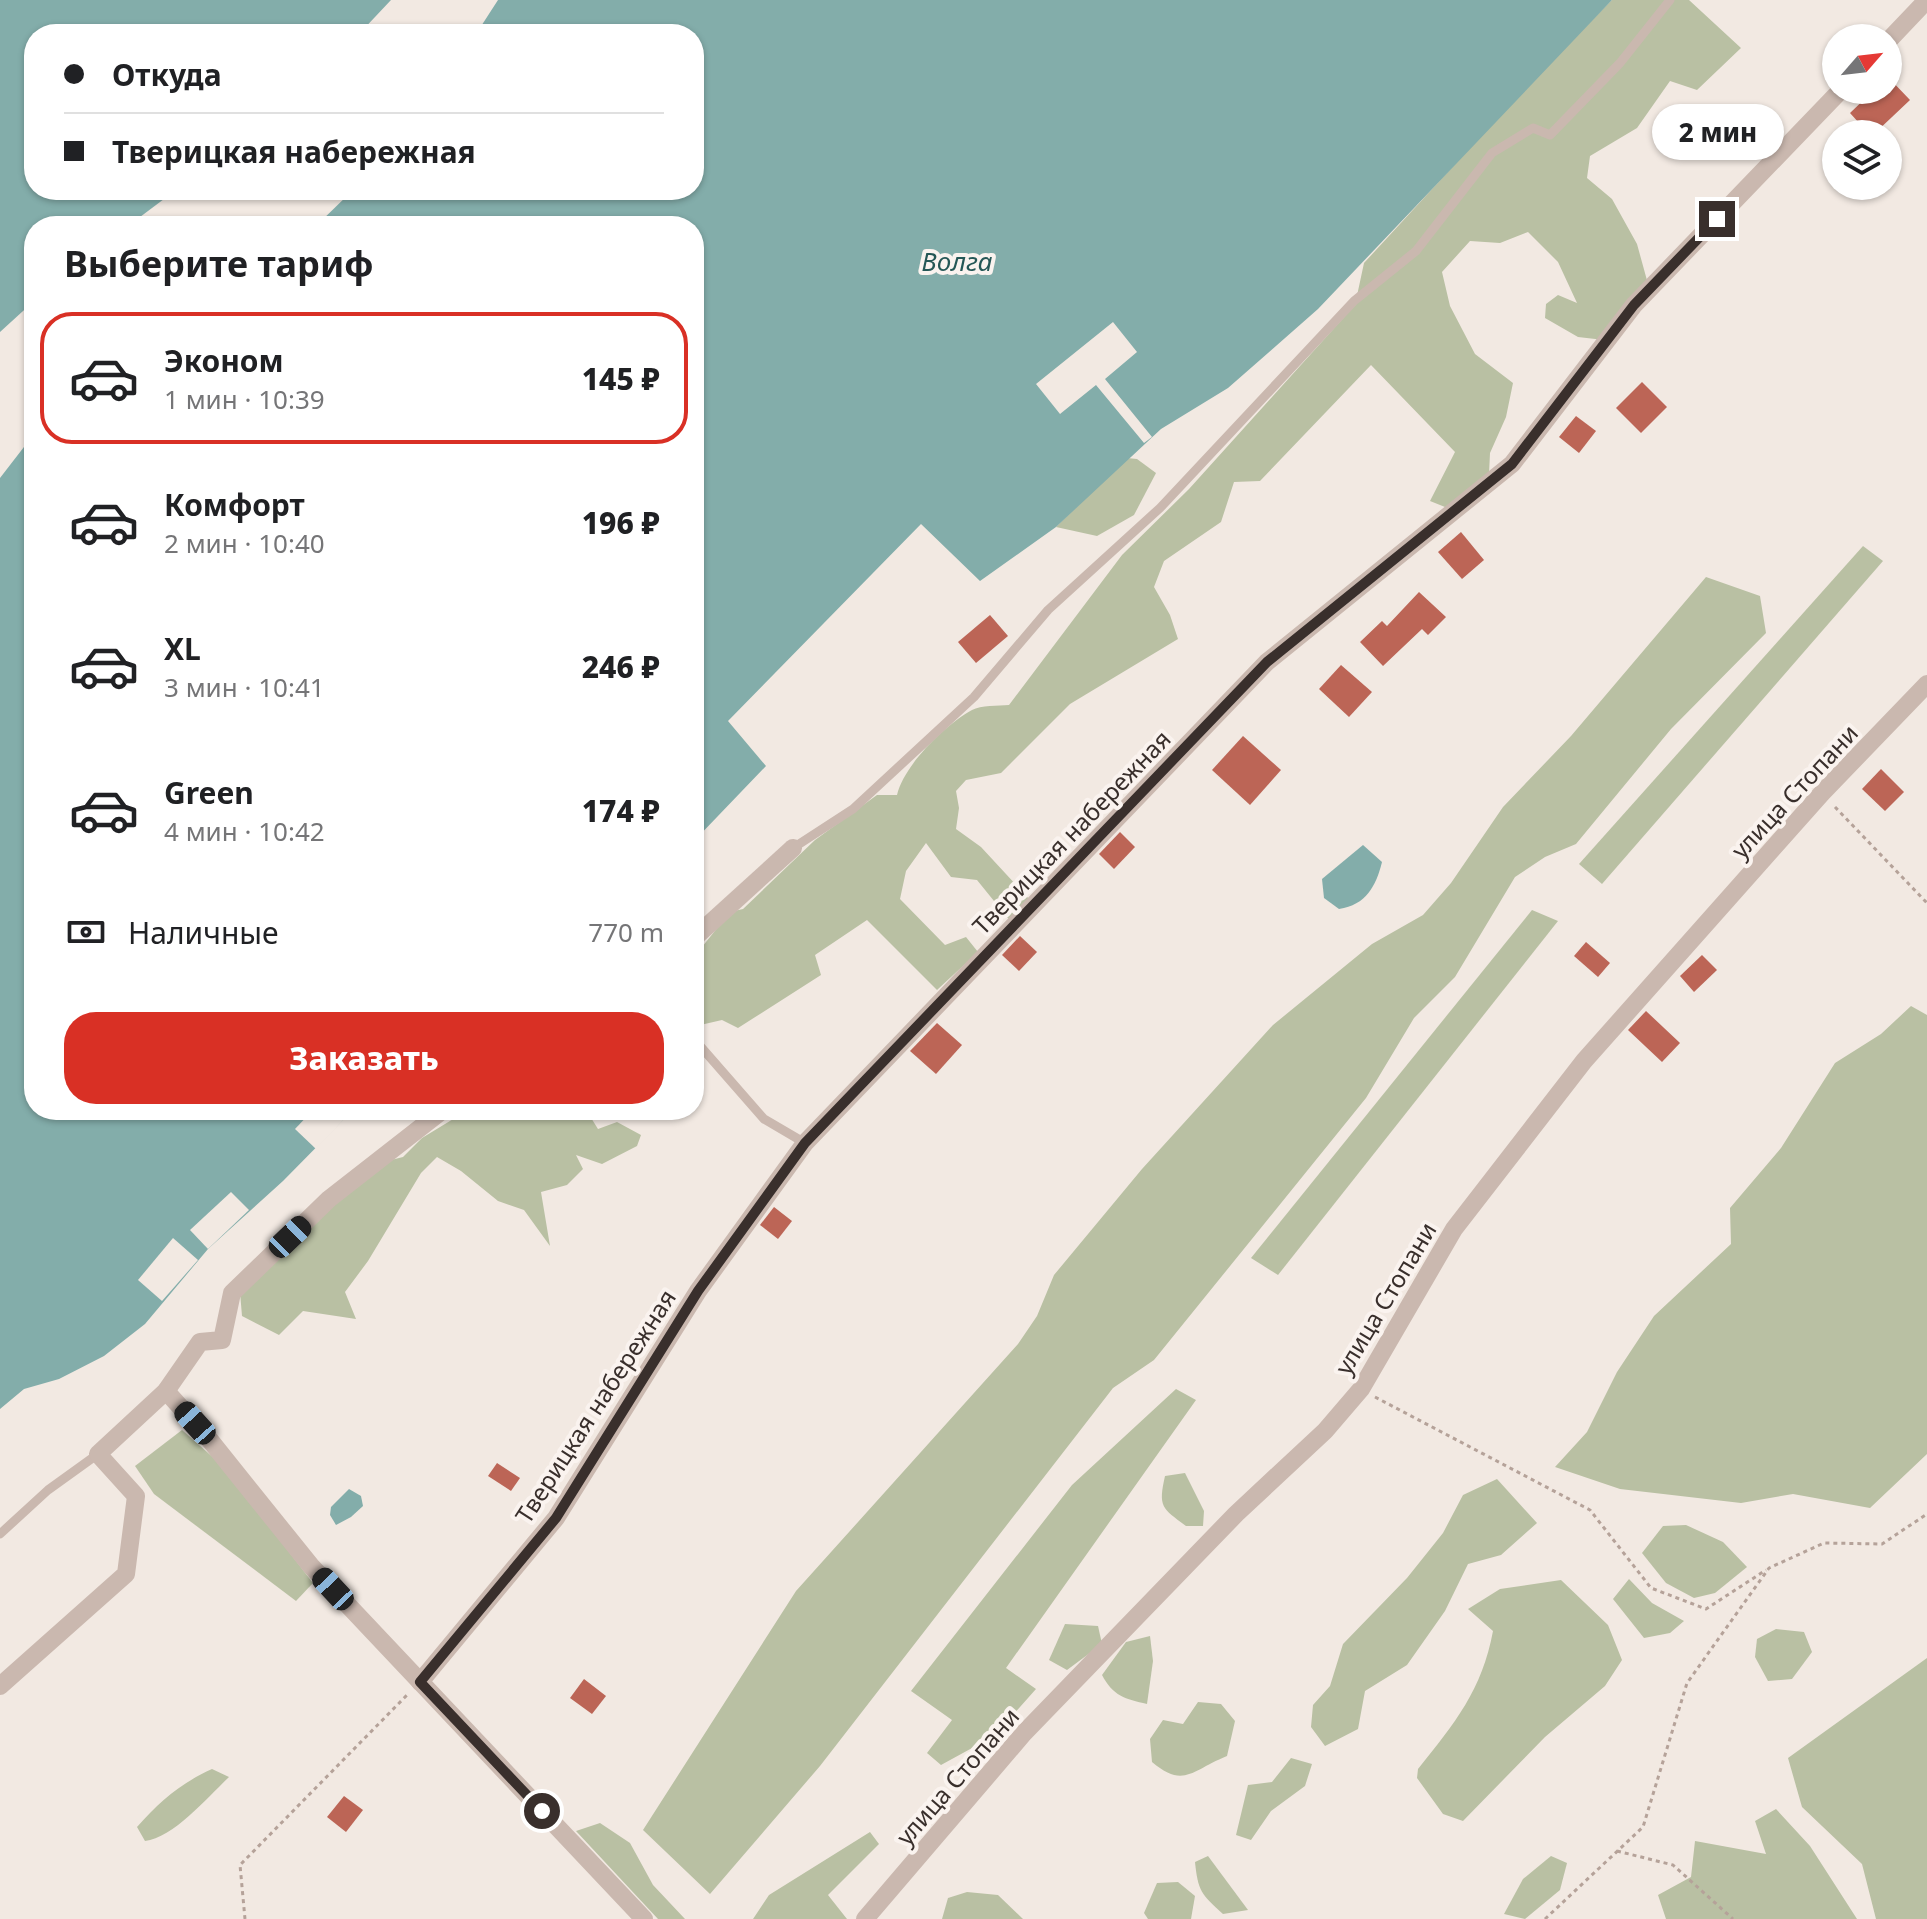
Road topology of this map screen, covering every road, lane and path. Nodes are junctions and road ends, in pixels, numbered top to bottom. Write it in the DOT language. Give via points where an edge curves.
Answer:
graph roads {
  1 [pos="1670,0"];
  2 [pos="1927,0"];
  3 [pos="1902,26"];
  4 [pos="1828,104"];
  5 [pos="1927,684"];
  6 [pos="1822,793"];
  7 [pos="793,848"];
  8 [pos="1927,903"];
  9 [pos="704,929"];
  10 [pos="704,1050"];
  11 [pos="430,1120"];
  12 [pos="805,1143"];
  13 [pos="1361,1389"];
  14 [pos="166,1391"];
  15 [pos="98,1454"];
  16 [pos="1927,1514"];
  17 [pos="0,1534"];
  18 [pos="1769,1568"];
  19 [pos="420,1682"];
  20 [pos="0,1686"];
  21 [pos="1617,1851"];
  22 [pos="245,1919"];
  23 [pos="644,1919"];
  24 [pos="865,1919"];
  25 [pos="1545,1919"];
  26 [pos="1733,1919"];
  1 -- 7 [label="lane" via="1620,63 1550,135 1533,128 1492,153 1416,251 1354,301 1160,508 1048,610 974,697 853,809"];
  2 -- 3 [label="street"];
  4 -- 12 [label="street, Тверицкая набережная" via="1634,305 1512,464 1267,662"];
  5 -- 6 [label="street, улица Стопани"];
  6 -- 8 [label="path"];
  6 -- 13 [label="street, улица Стопани" via="1584,1061 1463,1217"];
  7 -- 9 [label="street"];
  10 -- 12 [label="lane" via="764,1119"];
  11 -- 14 [label="street" via="329,1199 232,1293 222,1340 200,1342"];
  12 -- 19 [label="street, Тверицкая набережная" via="698,1291 556,1518"];
  13 -- 18 [label="path" via="1590,1510 1651,1588 1706,1609"];
  13 -- 24 [label="street, улица Стопани" via="1024,1733"];
  14 -- 15 [label="street"];
  14 -- 19 [label="street" via="311,1566"];
  15 -- 17 [label="lane"];
  15 -- 20 [label="street" via="136,1496 126,1574"];
  16 -- 18 [label="path" via="1882,1544 1824,1543"];
  18 -- 21 [label="path" via="1687,1683 1643,1827"];
  19 -- 22 [label="path" via="240,1865"];
  19 -- 23 [label="street"];
  21 -- 25 [label="path"];
  21 -- 26 [label="path" via="1673,1865"];
}
